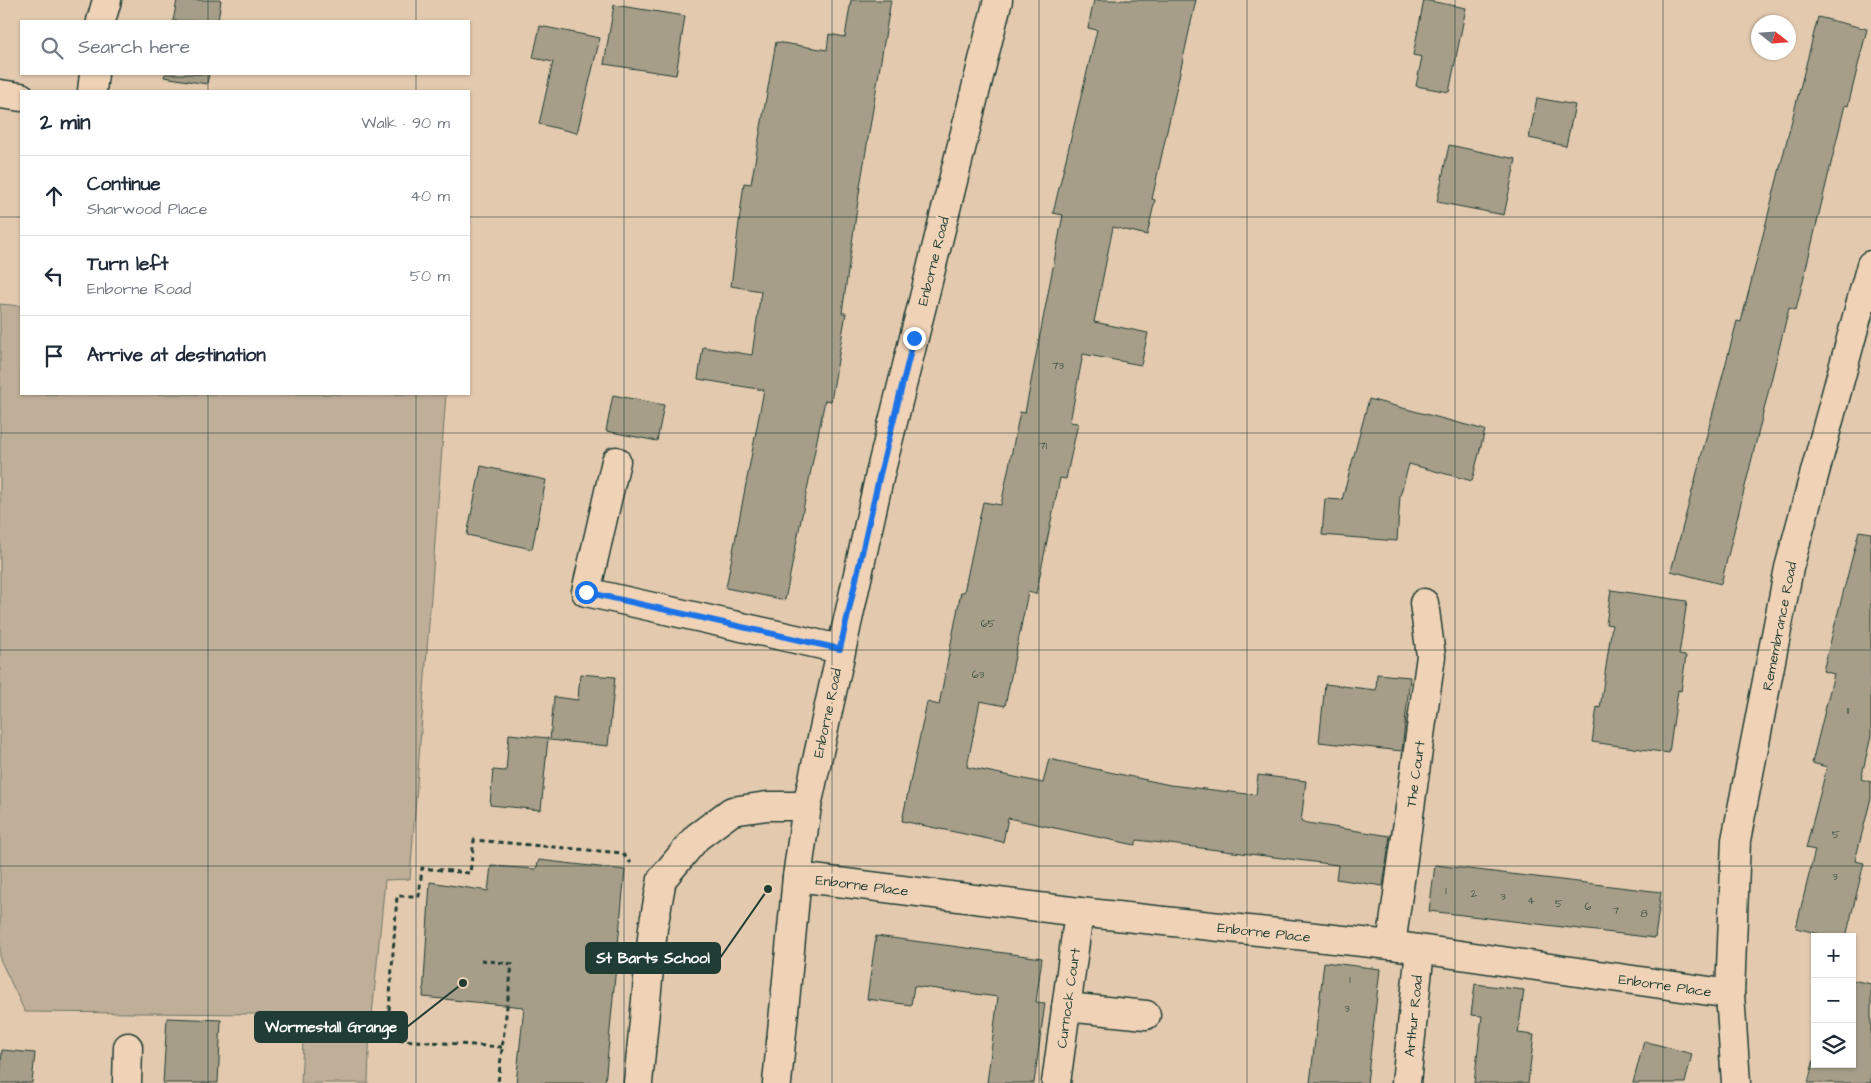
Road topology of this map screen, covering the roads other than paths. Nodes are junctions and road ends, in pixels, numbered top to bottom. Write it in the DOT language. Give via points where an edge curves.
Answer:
graph roads {
  1 [pos="107,0"];
  2 [pos="998,0"];
  3 [pos="101,20"];
  4 [pos="94,75"];
  5 [pos="92,90"];
  6 [pos="0,94"];
  7 [pos="20,97"];
  8 [pos="1871,265"];
  9 [pos="616,461"];
  10 [pos="1424,603"];
  11 [pos="840,649"];
  12 [pos="807,806"];
  13 [pos="797,877"];
  14 [pos="1079,912"];
  15 [pos="1391,945"];
  16 [pos="1420,950"];
  17 [pos="1730,994"];
  18 [pos="1066,1007"];
  19 [pos="1146,1015"];
  20 [pos="128,1047"];
  21 [pos="127,1083"];
  22 [pos="638,1083"];
  23 [pos="777,1083"];
  24 [pos="1056,1083"];
  25 [pos="1406,1083"];
  26 [pos="1736,1083"];
  1 -- 3 [label="street"];
  2 -- 11 [label="street, Enborne Road" via="880,474"];
  4 -- 5 [label="street"];
  6 -- 7 [label="street"];
  8 -- 17 [label="street, Remembrance Road" via="1789,568 1738,830"];
  9 -- 11 [label="street" via="586,592"];
  10 -- 15 [label="street, The Court" via="1431,656"];
  11 -- 12 [label="street, Enborne Road"];
  12 -- 13 [label="street, Enborne Road"];
  12 -- 22 [label="street" via="767,806 732,811 697,837 662,879 653,928"];
  13 -- 14 [label="street, Enborne Place"];
  13 -- 23 [label="street, Enborne Road"];
  14 -- 15 [label="street, Enborne Place"];
  14 -- 18 [label="street, Curnock Court"];
  15 -- 16 [label="street, Enborne Place"];
  16 -- 17 [label="street, Enborne Place"];
  16 -- 25 [label="street, Arthur Road"];
  17 -- 26 [label="street, Remembrance Road"];
  18 -- 19 [label="street"];
  18 -- 24 [label="street, Curnock Court"];
  20 -- 21 [label="street"];
}
